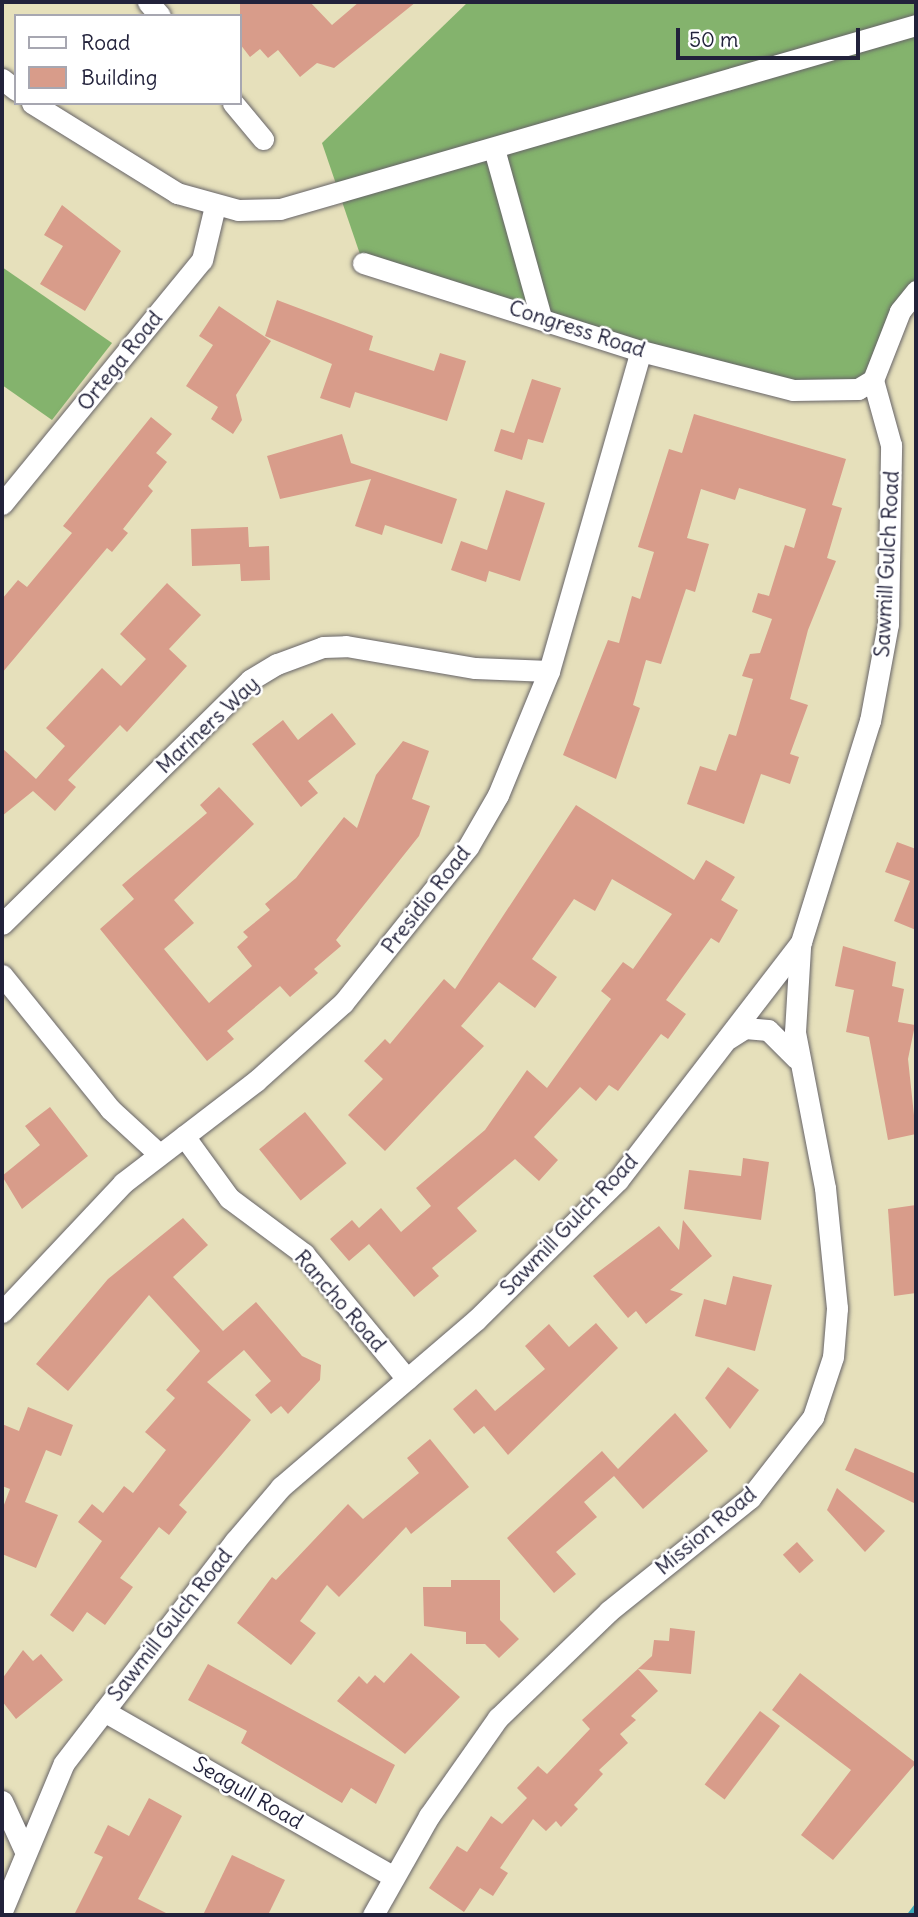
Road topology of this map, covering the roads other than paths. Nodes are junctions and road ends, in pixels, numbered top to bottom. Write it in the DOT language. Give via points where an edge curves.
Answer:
graph roads {
  1 [pos="916,25"];
  2 [pos="35,105"];
  3 [pos="235,105"];
  4 [pos="263,139"];
  5 [pos="494,149"];
  6 [pos="215,206"];
  7 [pos="363,263"];
  8 [pos="916,291"];
  9 [pos="541,317"];
  10 [pos="641,351"];
  11 [pos="873,380"];
  12 [pos="2,504"];
  13 [pos="550,671"];
  14 [pos="2,924"];
  15 [pos="800,942"];
  16 [pos="2,975"];
  17 [pos="726,1040"];
  18 [pos="798,1063"];
  19 [pos="184,1136"];
  20 [pos="158,1153"];
  21 [pos="2,1312"];
  22 [pos="407,1379"];
  23 [pos="104,1711"];
  24 [pos="2,1801"];
  25 [pos="24,1849"];
  26 [pos="392,1876"];
  27 [pos="2,1911"];
  28 [pos="373,1915"];
  1 -- 5 [label="street"];
  2 -- 6 [label="street" via="118,162"];
  3 -- 4 [label="street"];
  5 -- 6 [label="street" via="280,209"];
  5 -- 9 [label="street"];
  6 -- 12 [label="street, Ortega Road" via="202,260"];
  7 -- 9 [label="street, Congress Road"];
  8 -- 11 [label="street" via="900,311"];
  9 -- 10 [label="street, Congress Road"];
  10 -- 11 [label="street, Congress Road" via="793,390 850,390"];
  10 -- 13 [label="street, Presidio Road"];
  11 -- 15 [label="street, Sawmill Gulch Road" via="891,445 888,624 870,721"];
  13 -- 14 [label="street, Mariners Way" via="475,668 346,646 323,647 277,664 250,680"];
  13 -- 19 [label="street, Presidio Road" via="498,795 427,901 334,1012"];
  15 -- 17 [label="street, Sawmill Gulch Road"];
  15 -- 18 [label="street, Mission Road"];
  16 -- 20 [label="street" via="110,1109"];
  17 -- 18 [label="street" via="745,1028 768,1030 790,1046"];
  17 -- 22 [label="street, Sawmill Gulch Road" via="618,1180"];
  18 -- 26 [label="street, Mission Road" via="825,1188 837,1308 833,1357 813,1417 750,1498 609,1611 498,1718"];
  19 -- 20 [label="street, Presidio Road"];
  19 -- 22 [label="street, Rancho Road" via="229,1198 303,1254"];
  20 -- 21 [label="street, Presidio Road"];
  22 -- 23 [label="street, Sawmill Gulch Road" via="281,1487"];
  23 -- 25 [label="street, Sawmill Gulch Road" via="64,1763"];
  23 -- 26 [label="street, Seagull Road"];
  24 -- 25 [label="street"];
  25 -- 27 [label="street, Sawmill Gulch Road"];
  26 -- 28 [label="street, Mission Road"];
}
